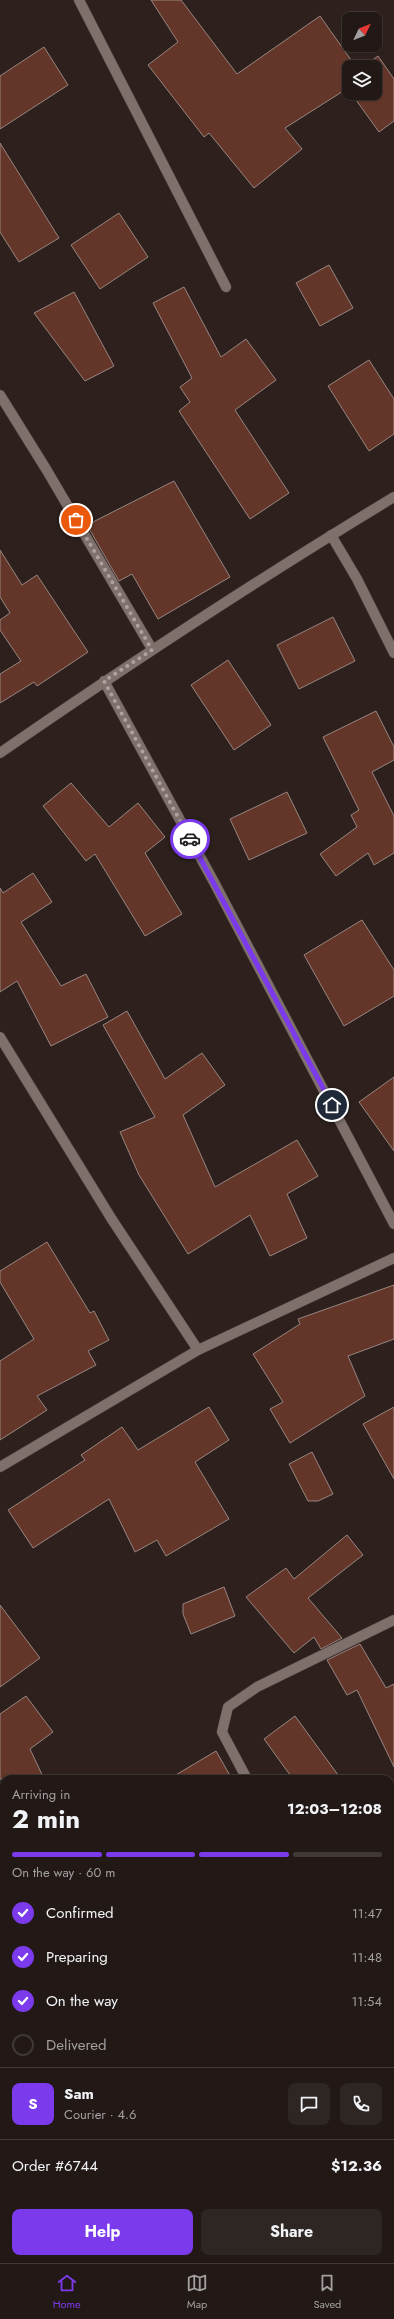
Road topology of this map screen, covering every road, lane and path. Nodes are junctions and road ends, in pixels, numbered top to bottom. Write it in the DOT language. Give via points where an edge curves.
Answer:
graph roads {
  1 [pos="79,0"];
  2 [pos="226,287"];
  3 [pos="0,395"];
  4 [pos="394,497"];
  5 [pos="331,535"];
  6 [pos="152,650"];
  7 [pos="394,653"];
  8 [pos="104,681"];
  9 [pos="0,753"];
  10 [pos="0,1037"];
  11 [pos="394,1224"];
  12 [pos="394,1258"];
  13 [pos="198,1350"];
  14 [pos="0,1467"];
  15 [pos="394,1620"];
  16 [pos="245,1775"];
  1 -- 2 [label="street"];
  3 -- 6 [label="street" via="46,468"];
  4 -- 5 [label="street"];
  5 -- 6 [label="street"];
  5 -- 7 [label="street" via="357,579"];
  6 -- 8 [label="street"];
  8 -- 9 [label="street"];
  8 -- 11 [label="street" via="215,884"];
  10 -- 13 [label="street" via="111,1218"];
  12 -- 13 [label="street"];
  13 -- 14 [label="street"];
  15 -- 16 [label="street" via="257,1687 228,1707 222,1732"];
}
